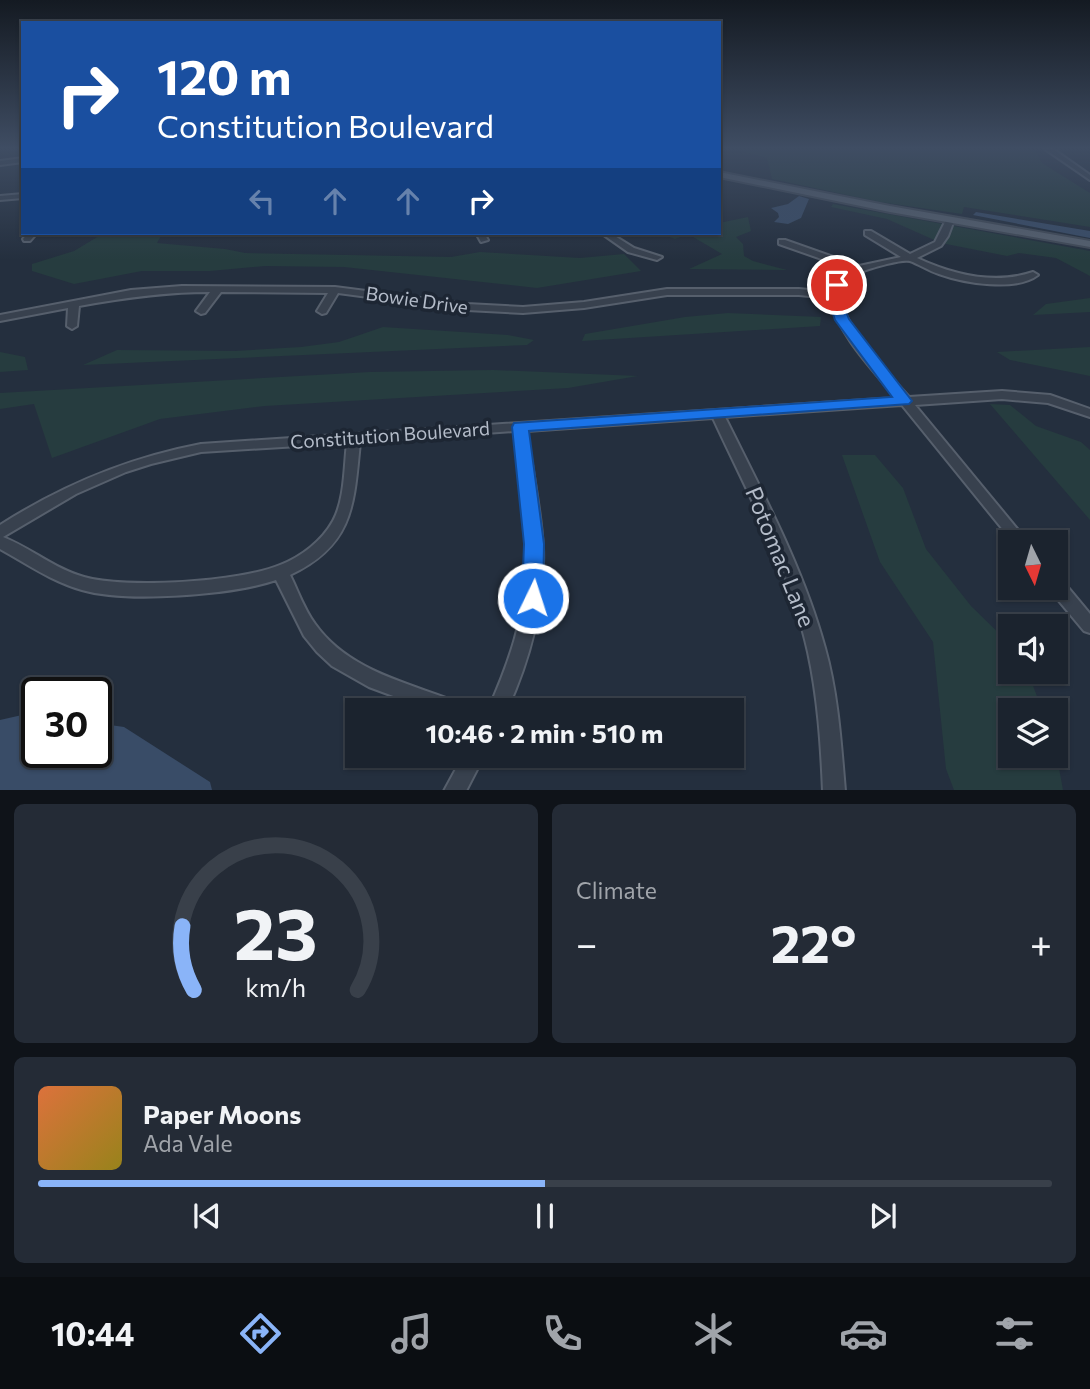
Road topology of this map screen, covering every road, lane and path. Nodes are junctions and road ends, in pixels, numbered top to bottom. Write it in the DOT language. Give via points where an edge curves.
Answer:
graph roads {
  1 [pos="779,186"];
  2 [pos="21,196"];
  3 [pos="0,198"];
  4 [pos="950,220"];
  5 [pos="868,233"];
  6 [pos="608,235"];
  7 [pos="782,242"];
  8 [pos="1090,244"];
  9 [pos="657,257"];
  10 [pos="906,257"];
  11 [pos="856,268"];
  12 [pos="1033,275"];
  13 [pos="218,289"];
  14 [pos="335,290"];
  15 [pos="835,295"];
  16 [pos="74,304"];
  17 [pos="201,311"];
  18 [pos="322,311"];
  19 [pos="0,318"];
  20 [pos="72,326"];
  21 [pos="904,401"];
  22 [pos="717,413"];
  23 [pos="1090,413"];
  24 [pos="520,427"];
  25 [pos="354,438"];
  26 [pos="1011,530"];
  27 [pos="0,531"];
  28 [pos="0,542"];
  29 [pos="281,573"];
  30 [pos="1068,600"];
  31 [pos="1090,626"];
  32 [pos="423,698"];
  33 [pos="503,698"];
  34 [pos="467,768"];
  35 [pos="454,790"];
  36 [pos="834,790"];
  1 -- 4 [label="main road"];
  2 -- 3 [label="street"];
  4 -- 8 [label="main road"];
  4 -- 10 [label="street" via="939,243"];
  5 -- 10 [label="street"];
  6 -- 9 [label="street" via="631,250"];
  7 -- 11 [label="street"];
  10 -- 11 [label="street"];
  10 -- 12 [label="street" via="934,271 974,281 1021,281"];
  11 -- 15 [label="street" via="840,281"];
  13 -- 14 [label="street, Bowie Drive"];
  13 -- 16 [label="street, Bowie Drive" via="155,291"];
  13 -- 17 [label="street"];
  14 -- 15 [label="street, Bowie Drive" via="523,310 667,292"];
  14 -- 18 [label="street"];
  15 -- 21 [label="street" via="846,327"];
  16 -- 19 [label="street, Bowie Drive"];
  16 -- 20 [label="street"];
  21 -- 22 [label="street, Constitution Boulevard"];
  21 -- 23 [label="street, Constitution Boulevard" via="1020,395 1050,399"];
  21 -- 26 [label="street"];
  22 -- 24 [label="street, Constitution Boulevard"];
  22 -- 36 [label="street, Potomac Lane" via="793,577 815,644 824,684"];
  24 -- 25 [label="street, Constitution Boulevard"];
  24 -- 33 [label="street" via="534,582 522,649"];
  25 -- 27 [label="street, Constitution Boulevard" via="201,448 160,456 78,485"];
  25 -- 29 [label="street" via="339,524 318,548"];
  28 -- 29 [label="street" via="96,587 210,586"];
  29 -- 32 [label="street" via="312,633 328,650 351,667"];
  30 -- 31 [label="street"];
  34 -- 35 [label="street"];
}
